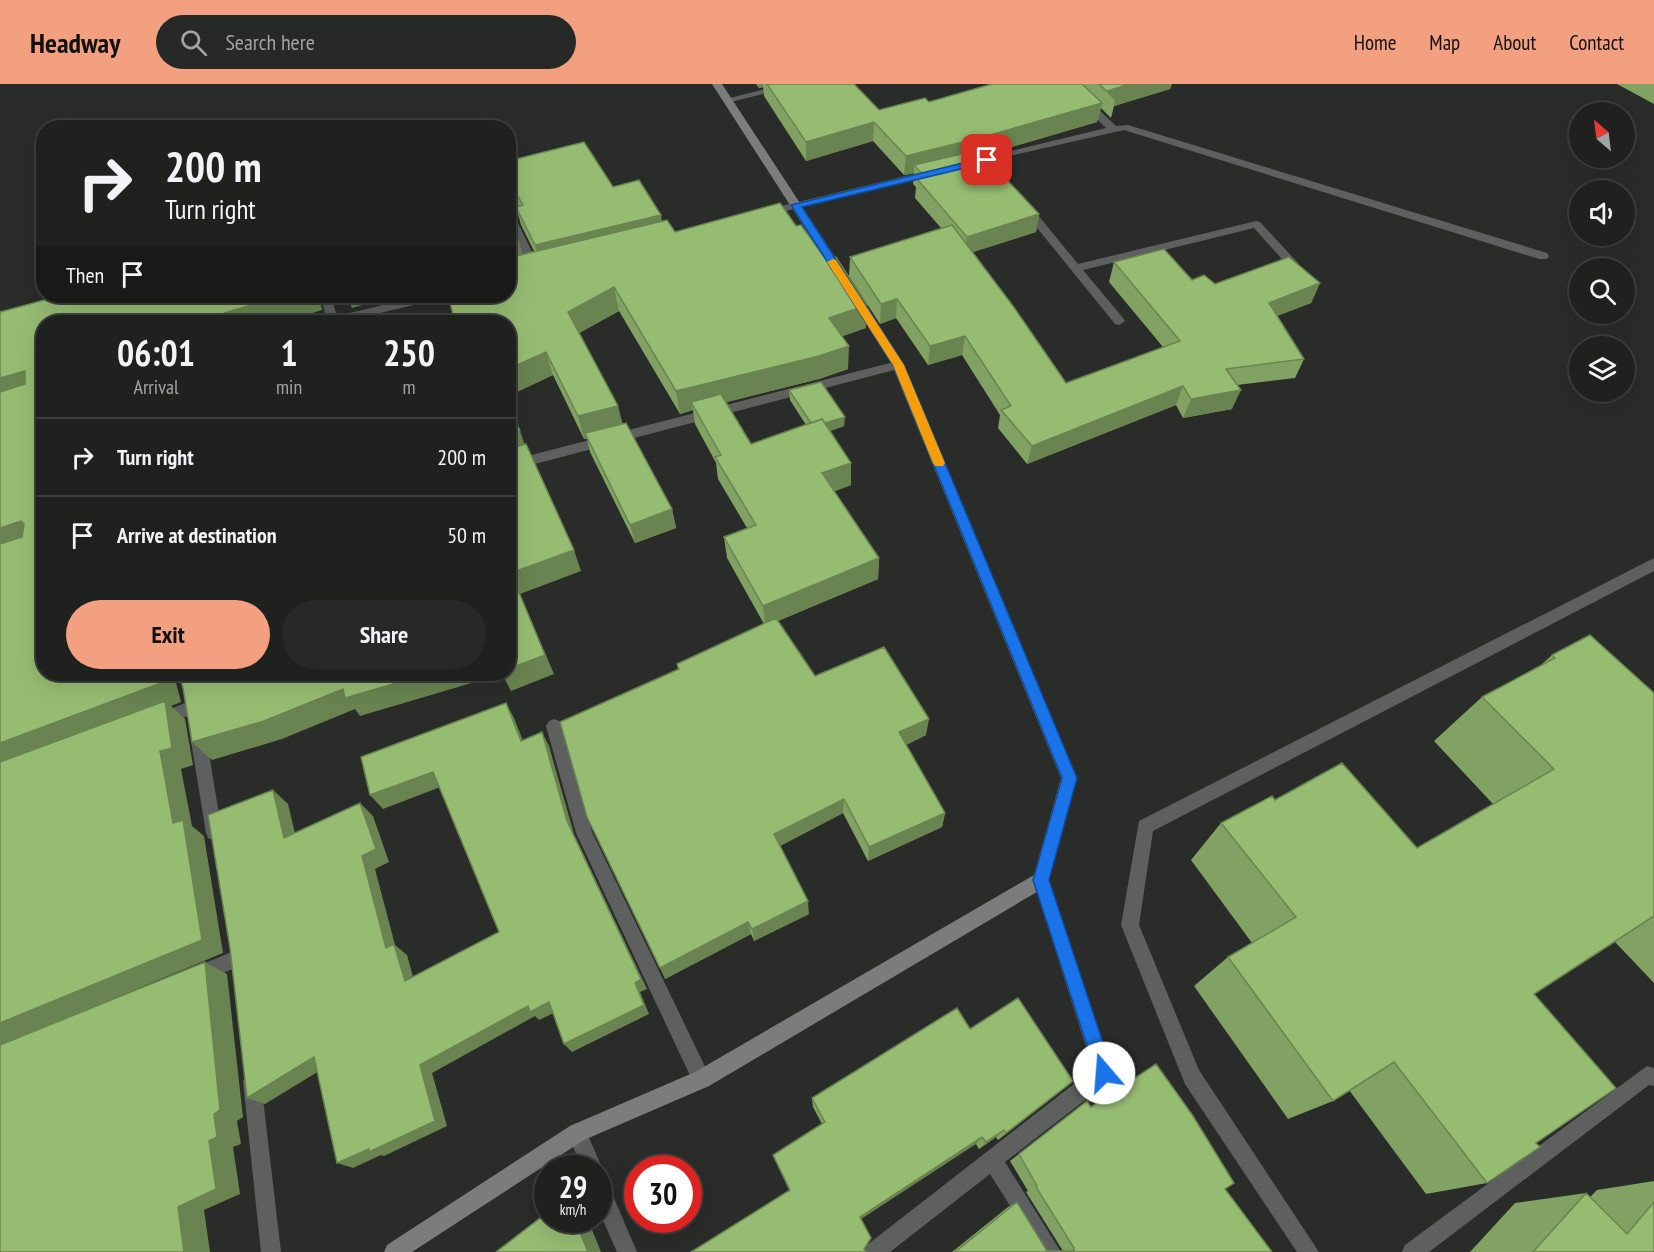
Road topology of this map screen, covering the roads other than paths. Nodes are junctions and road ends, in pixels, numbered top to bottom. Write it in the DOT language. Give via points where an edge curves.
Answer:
graph roads {
  1 [pos="717,84"];
  2 [pos="797,84"];
  3 [pos="1067,84"];
  4 [pos="727,100"];
  5 [pos="1113,129"];
  6 [pos="1016,196"];
  7 [pos="796,205"];
  8 [pos="750,216"];
  9 [pos="516,229"];
  10 [pos="1543,256"];
  11 [pos="1293,264"];
  12 [pos="1075,268"];
  13 [pos="536,270"];
  14 [pos="407,303"];
  15 [pos="358,315"];
  16 [pos="1119,321"];
  17 [pos="898,365"];
  18 [pos="516,464"];
  19 [pos="1654,564"];
  20 [pos="187,685"];
  21 [pos="193,707"];
  22 [pos="554,726"];
  23 [pos="139,727"];
  24 [pos="216,845"];
  25 [pos="1041,880"];
  26 [pos="232,936"];
  27 [pos="236,959"];
  28 [pos="182,981"];
  29 [pos="239,981"];
  30 [pos="250,1068"];
  31 [pos="1654,1077"];
  32 [pos="702,1079"];
  33 [pos="577,1132"];
  34 [pos="587,1155"];
  35 [pos="993,1161"];
  36 [pos="612,1217"];
  37 [pos="271,1252"];
  38 [pos="394,1252"];
  39 [pos="627,1252"];
  40 [pos="874,1252"];
  41 [pos="1051,1252"];
  42 [pos="1309,1252"];
  43 [pos="1412,1252"];
  1 -- 4 [label="street"];
  2 -- 4 [label="street"];
  3 -- 5 [label="street"];
  4 -- 7 [label="street"];
  5 -- 7 [label="street" via="990,164 947,169"];
  5 -- 10 [label="street" via="1124,127"];
  6 -- 12 [label="street"];
  7 -- 8 [label="street"];
  7 -- 17 [label="street"];
  9 -- 13 [label="street"];
  11 -- 12 [label="street" via="1256,224"];
  12 -- 16 [label="street"];
  14 -- 15 [label="street"];
  17 -- 18 [label="street"];
  17 -- 25 [label="street" via="1070,778"];
  19 -- 42 [label="street" via="1145,826 1130,925 1192,1077"];
  20 -- 21 [label="street"];
  21 -- 23 [label="street"];
  21 -- 24 [label="street"];
  22 -- 32 [label="street" via="584,833"];
  25 -- 32 [label="street"];
  25 -- 35 [label="street" via="1104,1073"];
  26 -- 27 [label="street"];
  27 -- 28 [label="street"];
  27 -- 29 [label="street"];
  30 -- 37 [label="street"];
  31 -- 43 [label="street" via="1647,1075"];
  32 -- 33 [label="street"];
  33 -- 34 [label="street"];
  33 -- 38 [label="street"];
  35 -- 40 [label="street"];
  35 -- 41 [label="street"];
  36 -- 39 [label="street"];
}
